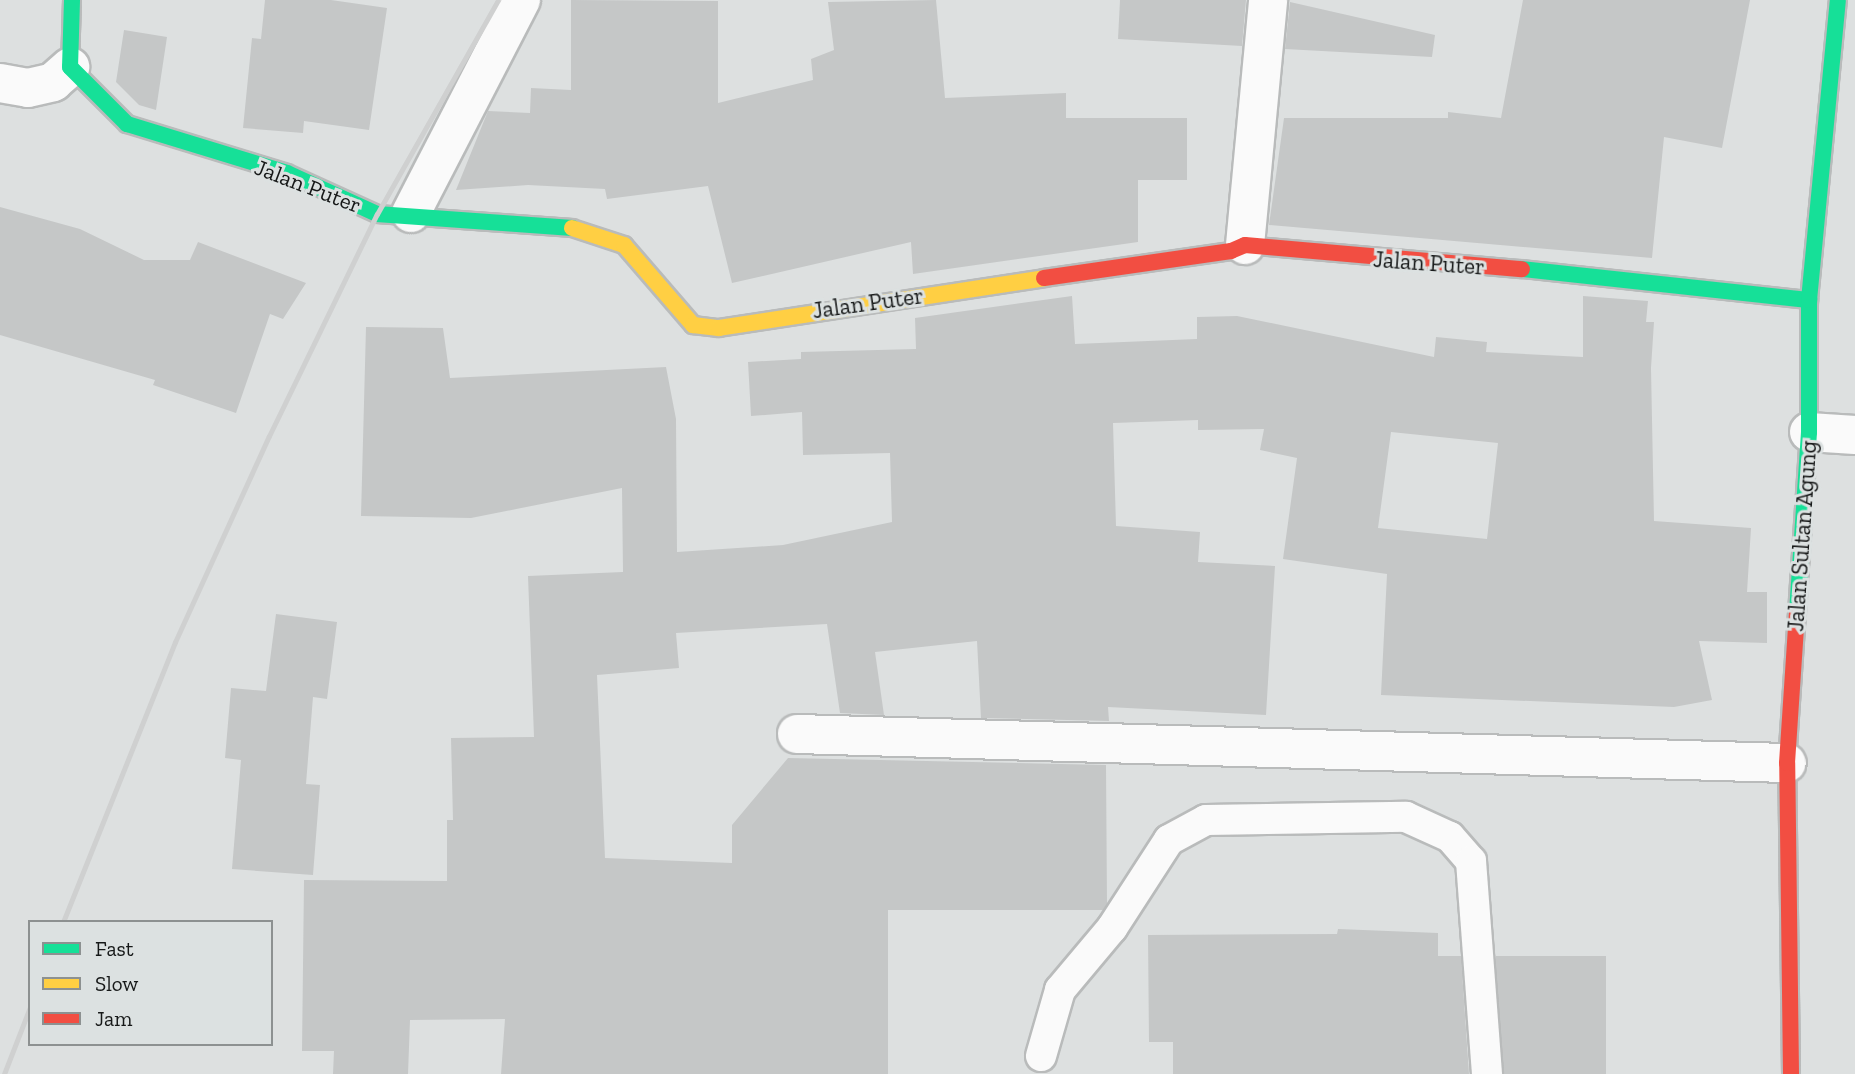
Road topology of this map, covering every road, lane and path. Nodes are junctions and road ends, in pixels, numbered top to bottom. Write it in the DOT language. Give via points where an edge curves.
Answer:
graph roads {
  1 [pos="72,0"];
  2 [pos="521,0"];
  3 [pos="1268,0"];
  4 [pos="1839,0"];
  5 [pos="70,67"];
  6 [pos="0,83"];
  7 [pos="411,213"];
  8 [pos="1245,245"];
  9 [pos="1809,300"];
  10 [pos="1809,432"];
  11 [pos="1855,435"];
  12 [pos="797,734"];
  13 [pos="1787,763"];
  14 [pos="1041,1056"];
  15 [pos="1488,1074"];
  16 [pos="1791,1074"];
  1 -- 5 [label="main road"];
  2 -- 7 [label="street"];
  3 -- 8 [label="street"];
  4 -- 9 [label="main road, Jalan Sultan Agung"];
  5 -- 6 [label="street" via="53,82 27,88"];
  5 -- 7 [label="main road, Jalan Puter" via="127,124 287,173 377,214"];
  7 -- 8 [label="main road, Jalan Puter" via="582,229 624,245 693,325 719,328 755,319 1231,251"];
  8 -- 9 [label="main road, Jalan Puter" via="1644,279"];
  9 -- 10 [label="main road, Jalan Sultan Agung"];
  10 -- 11 [label="street"];
  10 -- 13 [label="main road, Jalan Sultan Agung"];
  12 -- 13 [label="street"];
  13 -- 16 [label="main road, Jalan Sultan Agung"];
  14 -- 15 [label="lane" via="1060,990 1112,928 1169,840 1206,820 1406,817 1450,837 1471,861"];
}
